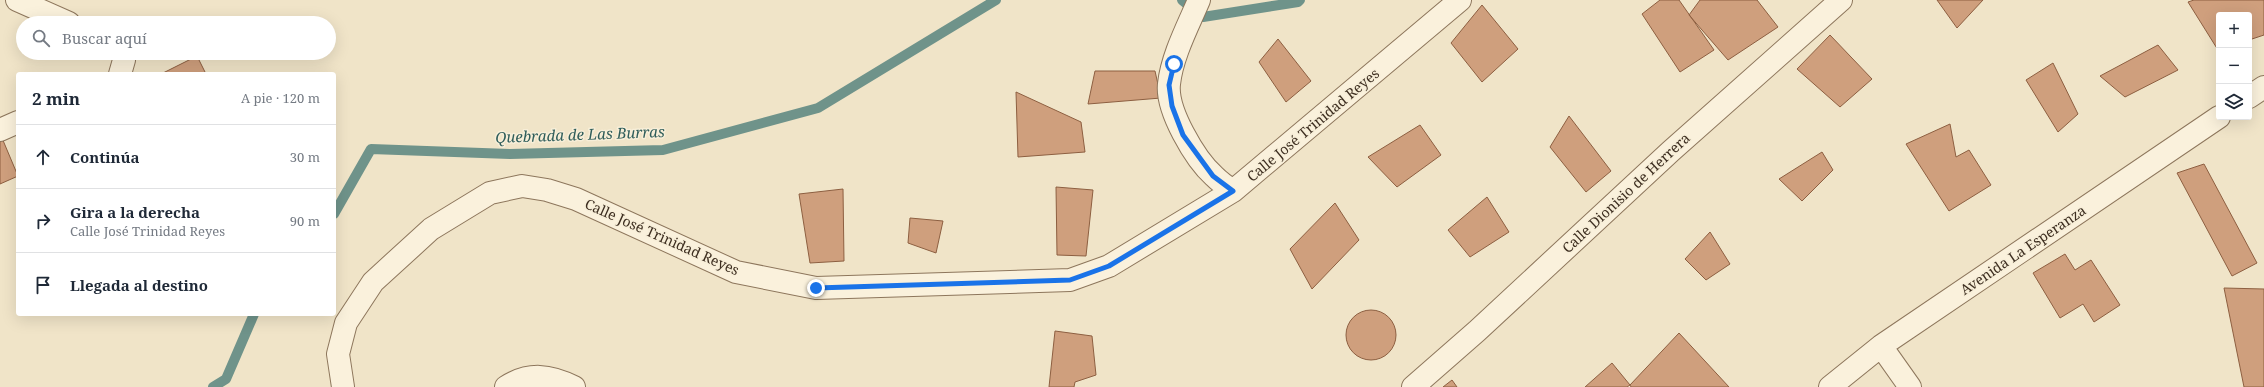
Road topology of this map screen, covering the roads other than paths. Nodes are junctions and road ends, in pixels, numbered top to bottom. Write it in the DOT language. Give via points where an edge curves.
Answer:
graph roads {
  1 [pos="17,0"];
  2 [pos="1199,0"];
  3 [pos="1460,0"];
  4 [pos="1841,0"];
  5 [pos="53,16"];
  6 [pos="124,60"];
  7 [pos="121,72"];
  8 [pos="2264,87"];
  9 [pos="2252,95"];
  10 [pos="2216,119"];
  11 [pos="16,123"];
  12 [pos="0,130"];
  13 [pos="1233,191"];
  14 [pos="1881,346"];
  15 [pos="343,387"];
  16 [pos="506,387"];
  17 [pos="574,387"];
  18 [pos="1413,387"];
  19 [pos="1830,387"];
  20 [pos="1910,387"];
  1 -- 5 [label="street"];
  2 -- 13 [label="street" via="1174,64 1169,85 1172,106 1183,135 1213,176"];
  3 -- 13 [label="street, Calle José Trinidad Reyes"];
  4 -- 18 [label="street, Calle Dionisio de Herrera" via="1671,151 1478,331"];
  6 -- 7 [label="street"];
  8 -- 9 [label="street"];
  10 -- 14 [label="street, Avenida La Esperanza"];
  11 -- 12 [label="street"];
  13 -- 15 [label="street, Calle José Trinidad Reyes" via="1109,266 1070,280 816,288 736,272 576,199 547,190 522,186 490,192 431,229 373,282 346,323 338,354"];
  14 -- 19 [label="street, Avenida La Esperanza"];
  14 -- 20 [label="street"];
  16 -- 17 [label="street" via="516,380 537,375 558,379"];
}
